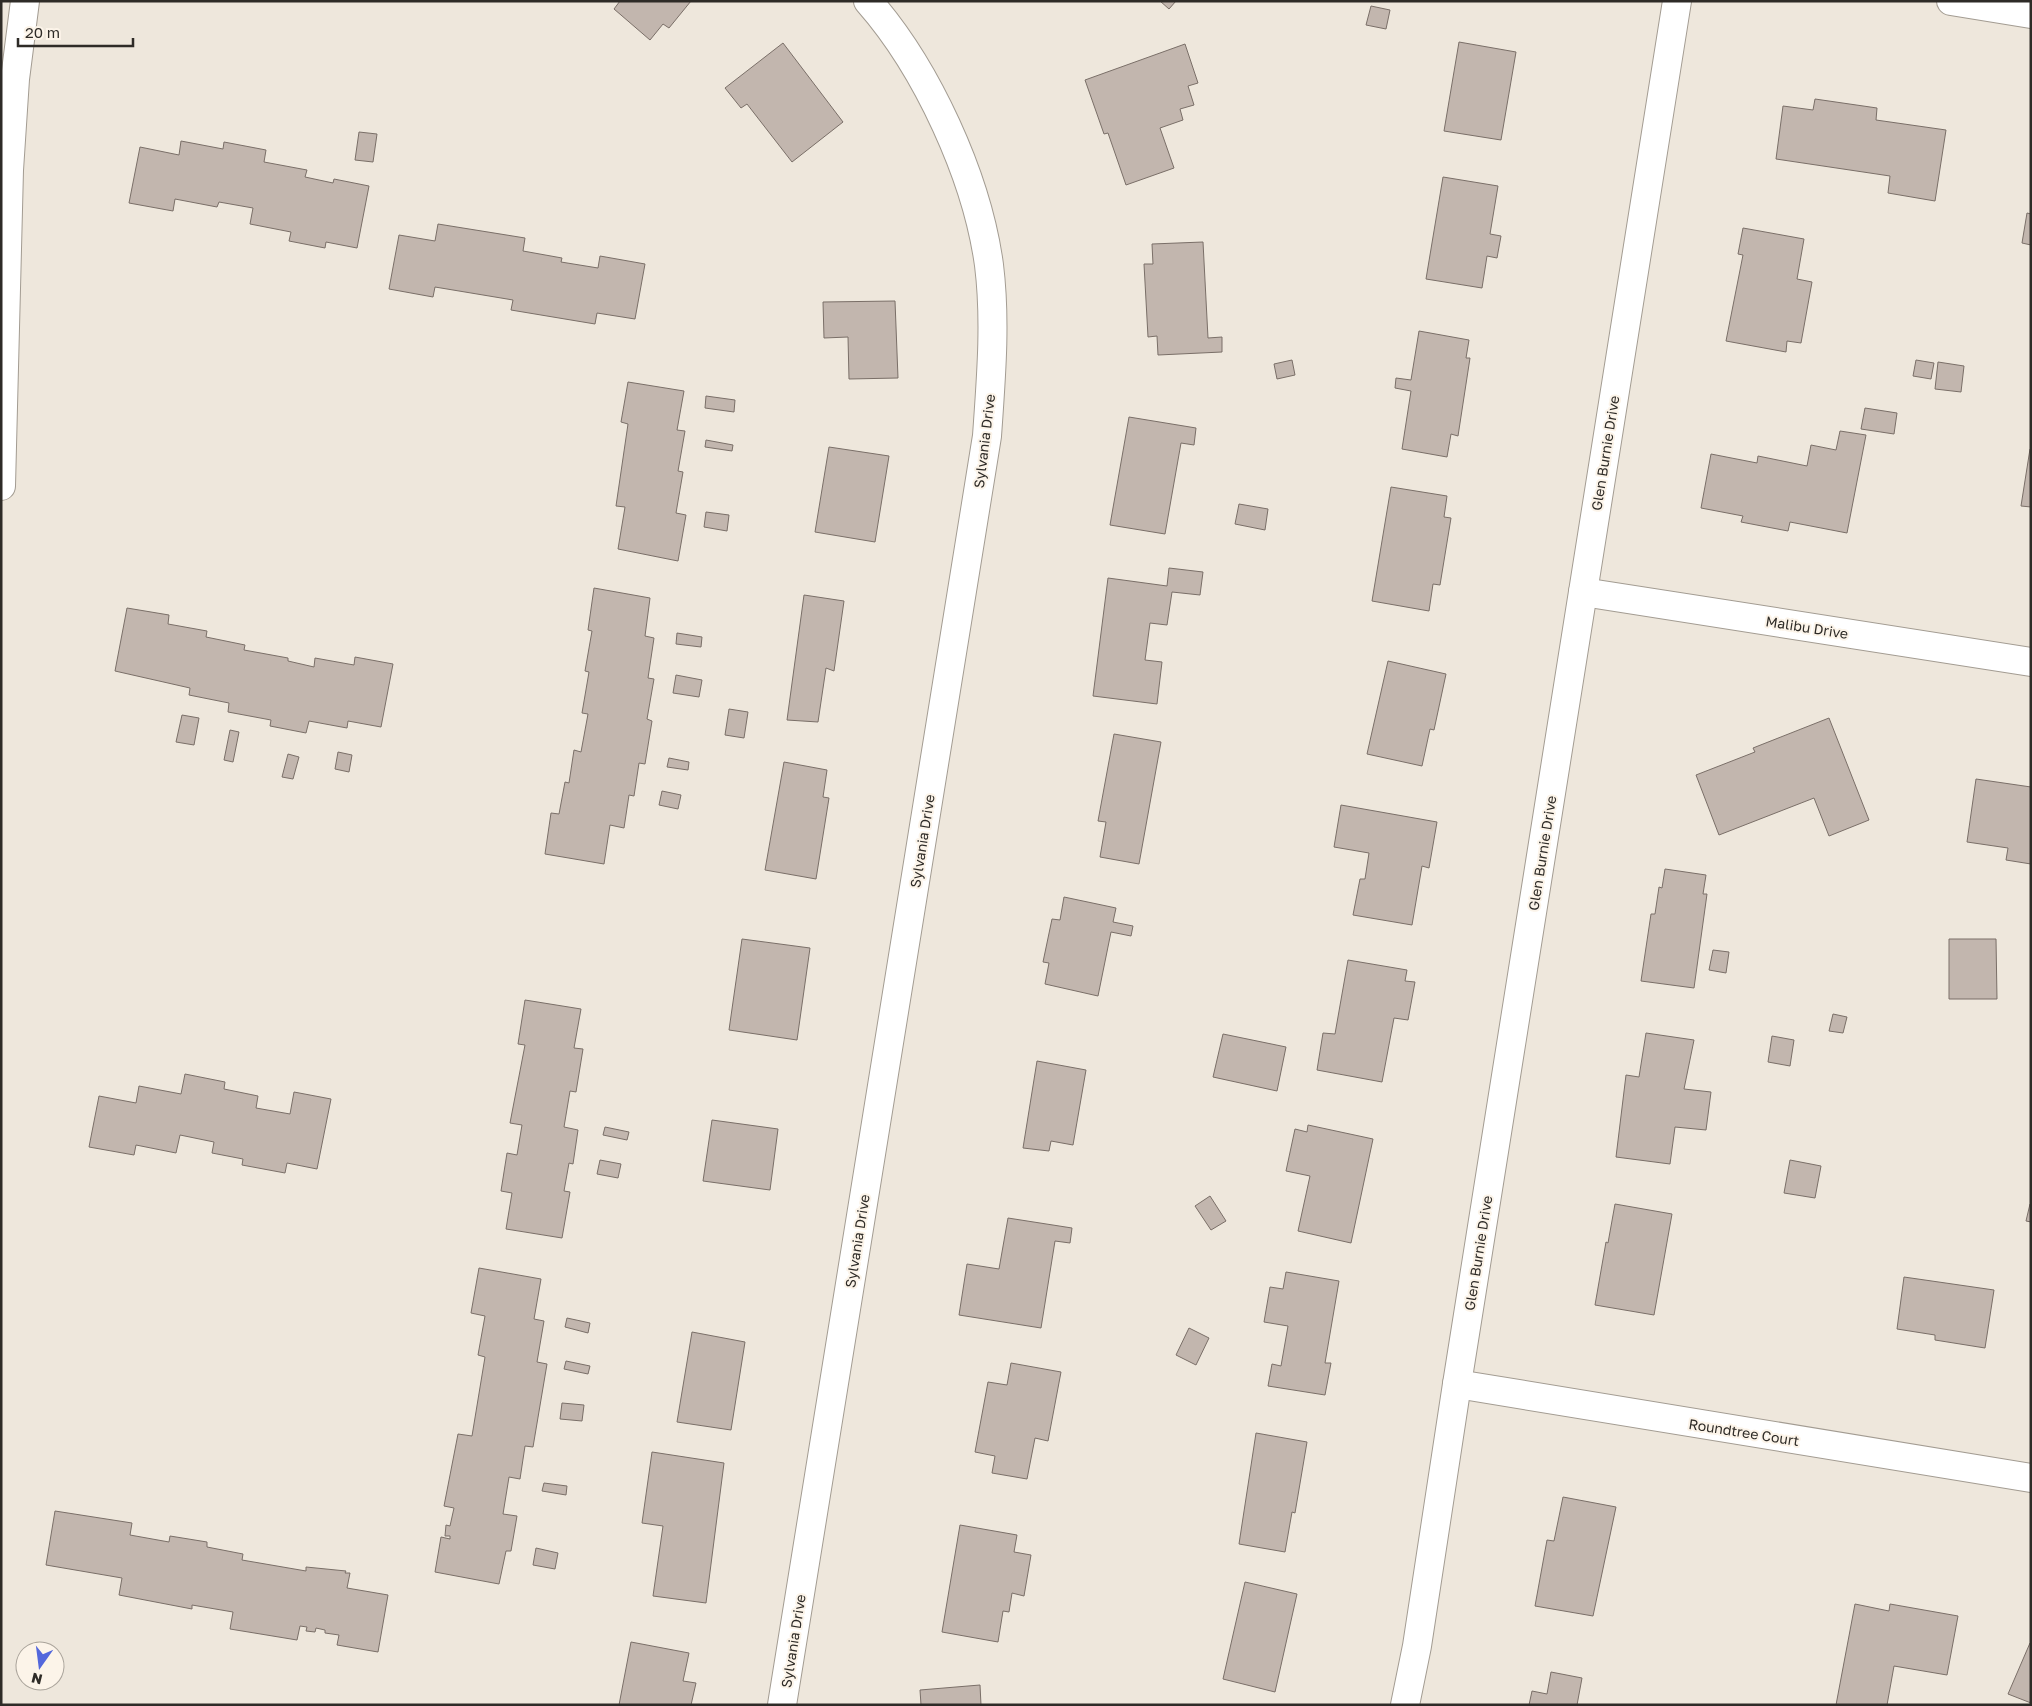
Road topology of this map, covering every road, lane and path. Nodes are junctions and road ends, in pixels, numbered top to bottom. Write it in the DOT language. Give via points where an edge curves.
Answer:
graph roads {
  1 [pos="25,1"];
  2 [pos="868,1"];
  3 [pos="1677,1"];
  4 [pos="1951,1"];
  5 [pos="2031,14"];
  6 [pos="1,486"];
  7 [pos="1583,592"];
  8 [pos="2031,662"];
  9 [pos="1457,1384"];
  10 [pos="2031,1478"];
  11 [pos="782,1705"];
  12 [pos="1405,1705"];
  1 -- 6 [label="street" via="15,79 9,170"];
  2 -- 11 [label="street, Sylvania Drive" via="926,83 965,169 989,265 993,342 987,436"];
  3 -- 7 [label="street, Glen Burnie Drive"];
  4 -- 5 [label="street"];
  7 -- 8 [label="street, Malibu Drive"];
  7 -- 9 [label="street, Glen Burnie Drive"];
  9 -- 10 [label="street, Roundtree Court"];
  9 -- 12 [label="street, Glen Burnie Drive"];
}
